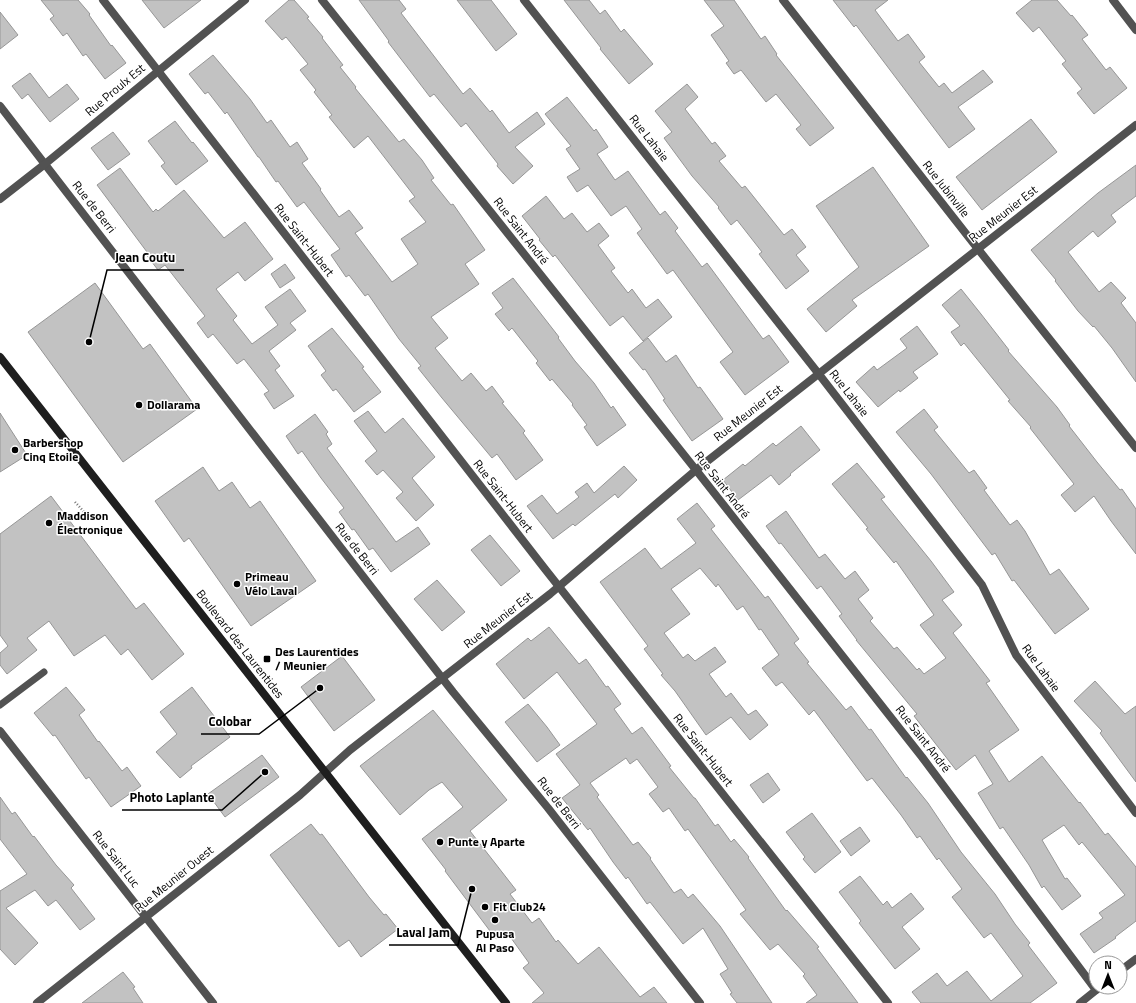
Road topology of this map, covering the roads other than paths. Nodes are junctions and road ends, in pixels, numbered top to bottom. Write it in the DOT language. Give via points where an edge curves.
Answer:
graph roads {
  1 [pos="103,0"];
  2 [pos="245,0"];
  3 [pos="322,0"];
  4 [pos="524,0"];
  5 [pos="783,0"];
  6 [pos="1113,0"];
  7 [pos="1136,30"];
  8 [pos="158,71"];
  9 [pos="0,106"];
  10 [pos="1136,125"];
  11 [pos="45,164"];
  12 [pos="0,199"];
  13 [pos="978,249"];
  14 [pos="0,357"];
  15 [pos="818,373"];
  16 [pos="1136,448"];
  17 [pos="696,470"];
  18 [pos="558,587"];
  19 [pos="44,672"];
  20 [pos="443,679"];
  21 [pos="0,706"];
  22 [pos="0,731"];
  23 [pos="325,773"];
  24 [pos="1136,813"];
  25 [pos="146,917"];
  26 [pos="1136,959"];
  27 [pos="1128,966"];
  28 [pos="1088,975"];
  29 [pos="1090,995"];
  30 [pos="37,1003"];
  31 [pos="213,1003"];
  32 [pos="506,1003"];
  33 [pos="700,1003"];
  34 [pos="888,1003"];
  35 [pos="1080,1003"];
  1 -- 8 [label="street, Rue Saint-Hubert"];
  2 -- 8 [label="street, Rue Proulx Est"];
  3 -- 17 [label="street, Rue Saint André"];
  4 -- 15 [label="street, Rue Lahaie"];
  5 -- 13 [label="street, Rue Jubinville"];
  6 -- 7 [label="street"];
  8 -- 11 [label="street, Rue Proulx Est"];
  8 -- 18 [label="street, Rue Saint-Hubert"];
  9 -- 11 [label="street, Rue de Berri"];
  10 -- 13 [label="street, Rue Meunier Est"];
  11 -- 12 [label="street, Rue Proulx Est"];
  11 -- 20 [label="street, Rue de Berri"];
  13 -- 15 [label="street, Rue Meunier Est"];
  13 -- 16 [label="street, Rue Jubinville"];
  14 -- 23 [label="main road, Boulevard des Laurentides"];
  15 -- 17 [label="street, Rue Meunier Est"];
  15 -- 24 [label="street, Rue Lahaie" via="982,585 1016,656"];
  17 -- 18 [label="street, Rue Meunier Est"];
  17 -- 28 [label="street, Rue Saint André" via="922,757"];
  18 -- 20 [label="street, Rue Meunier Est"];
  18 -- 34 [label="street, Rue Saint-Hubert"];
  19 -- 21 [label="lane"];
  20 -- 23 [label="street, Rue Meunier Est" via="350,750"];
  20 -- 33 [label="street, Rue de Berri" via="548,808"];
  22 -- 25 [label="street, Rue Saint Luc"];
  23 -- 25 [label="street, Rue Meunier Ouest"];
  23 -- 32 [label="main road, Boulevard des Laurentides"];
  25 -- 30 [label="street, Rue Meunier Ouest"];
  25 -- 31 [label="street, Rue Saint Luc"];
  26 -- 27 [label="street"];
  29 -- 35 [label="street"];
}
